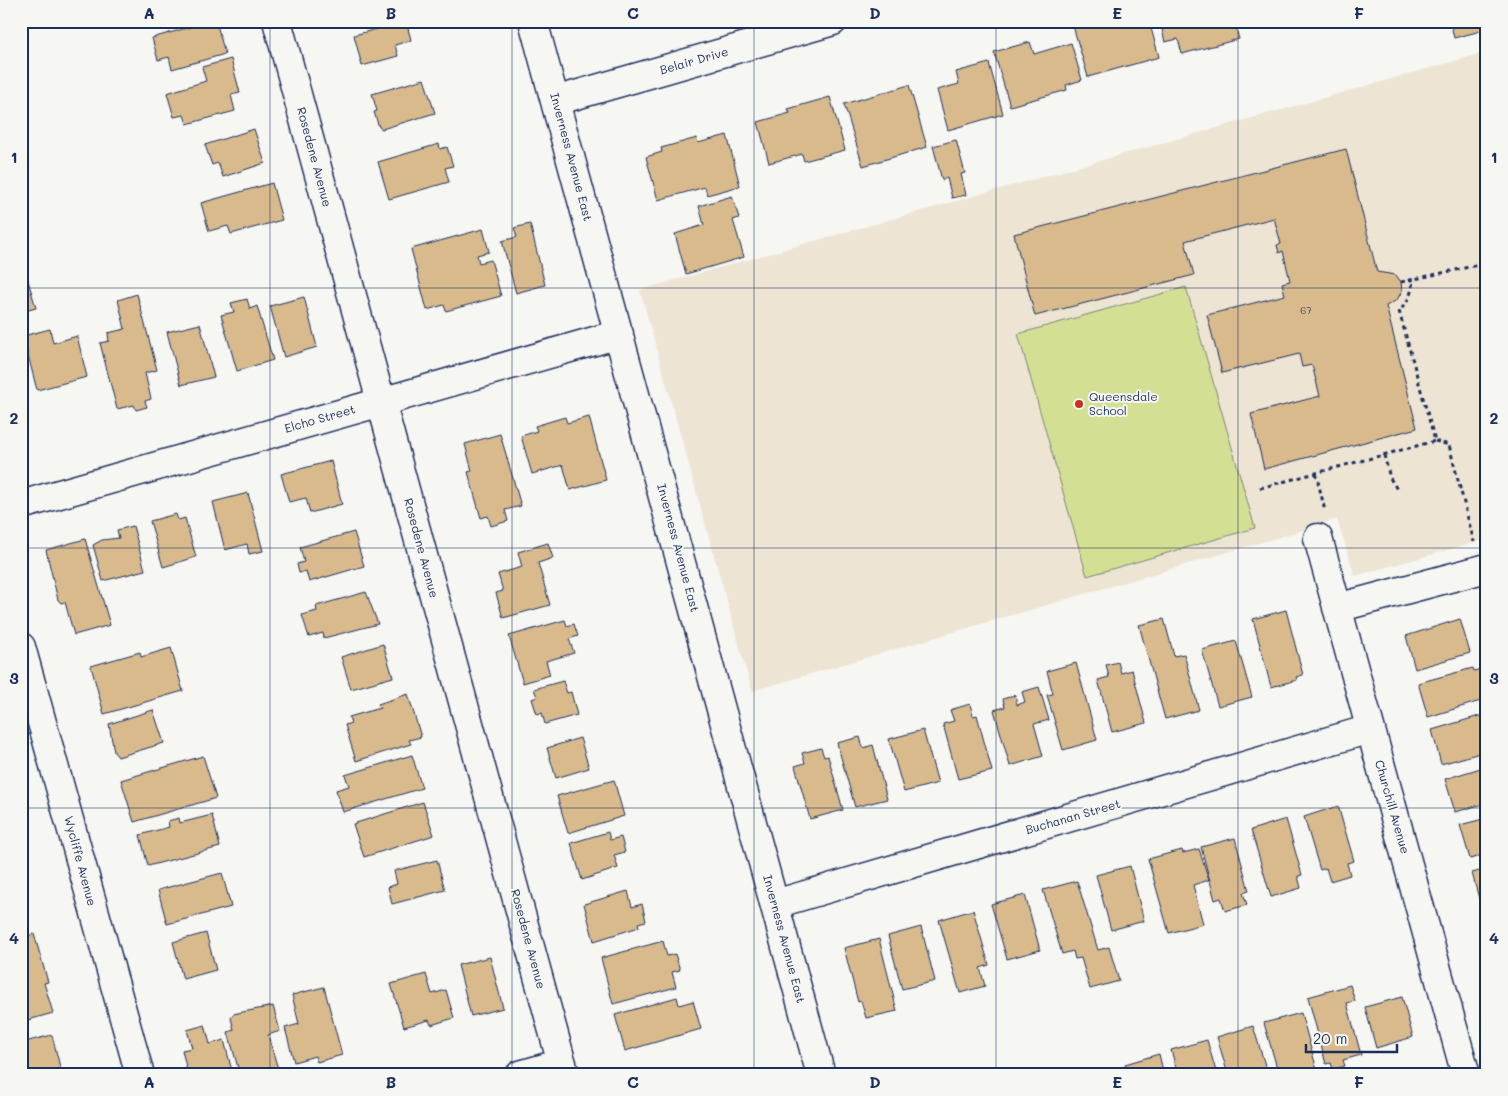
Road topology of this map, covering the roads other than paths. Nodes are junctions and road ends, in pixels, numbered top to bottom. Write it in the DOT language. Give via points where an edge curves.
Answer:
graph roads {
  1 [pos="277,21"];
  2 [pos="533,21"];
  3 [pos="833,21"];
  4 [pos="555,101"];
  5 [pos="619,334"];
  6 [pos="381,402"];
  7 [pos="21,505"];
  8 [pos="1322,529"];
  9 [pos="1481,558"];
  10 [pos="1337,608"];
  11 [pos="21,647"];
  12 [pos="1370,729"];
  13 [pos="775,904"];
  14 [pos="563,1069"];
  15 [pos="140,1075"];
  16 [pos="520,1075"];
  17 [pos="821,1075"];
  18 [pos="1466,1075"];
  1 -- 6 [label="street, Rosedene Avenue"];
  2 -- 4 [label="street, Inverness Avenue East"];
  3 -- 4 [label="street, Belair Drive"];
  4 -- 5 [label="street, Inverness Avenue East"];
  5 -- 6 [label="street, Elcho Street"];
  5 -- 13 [label="street, Inverness Avenue East"];
  6 -- 7 [label="street, Elcho Street"];
  6 -- 14 [label="street, Rosedene Avenue"];
  8 -- 10 [label="street, Churchill Avenue"];
  9 -- 10 [label="street"];
  10 -- 12 [label="street, Churchill Avenue"];
  11 -- 15 [label="street, Wycliffe Avenue"];
  12 -- 13 [label="street, Buchanan Street"];
  12 -- 18 [label="street, Churchill Avenue"];
  13 -- 17 [label="street, Inverness Avenue East"];
  14 -- 16 [label="street"];
}
